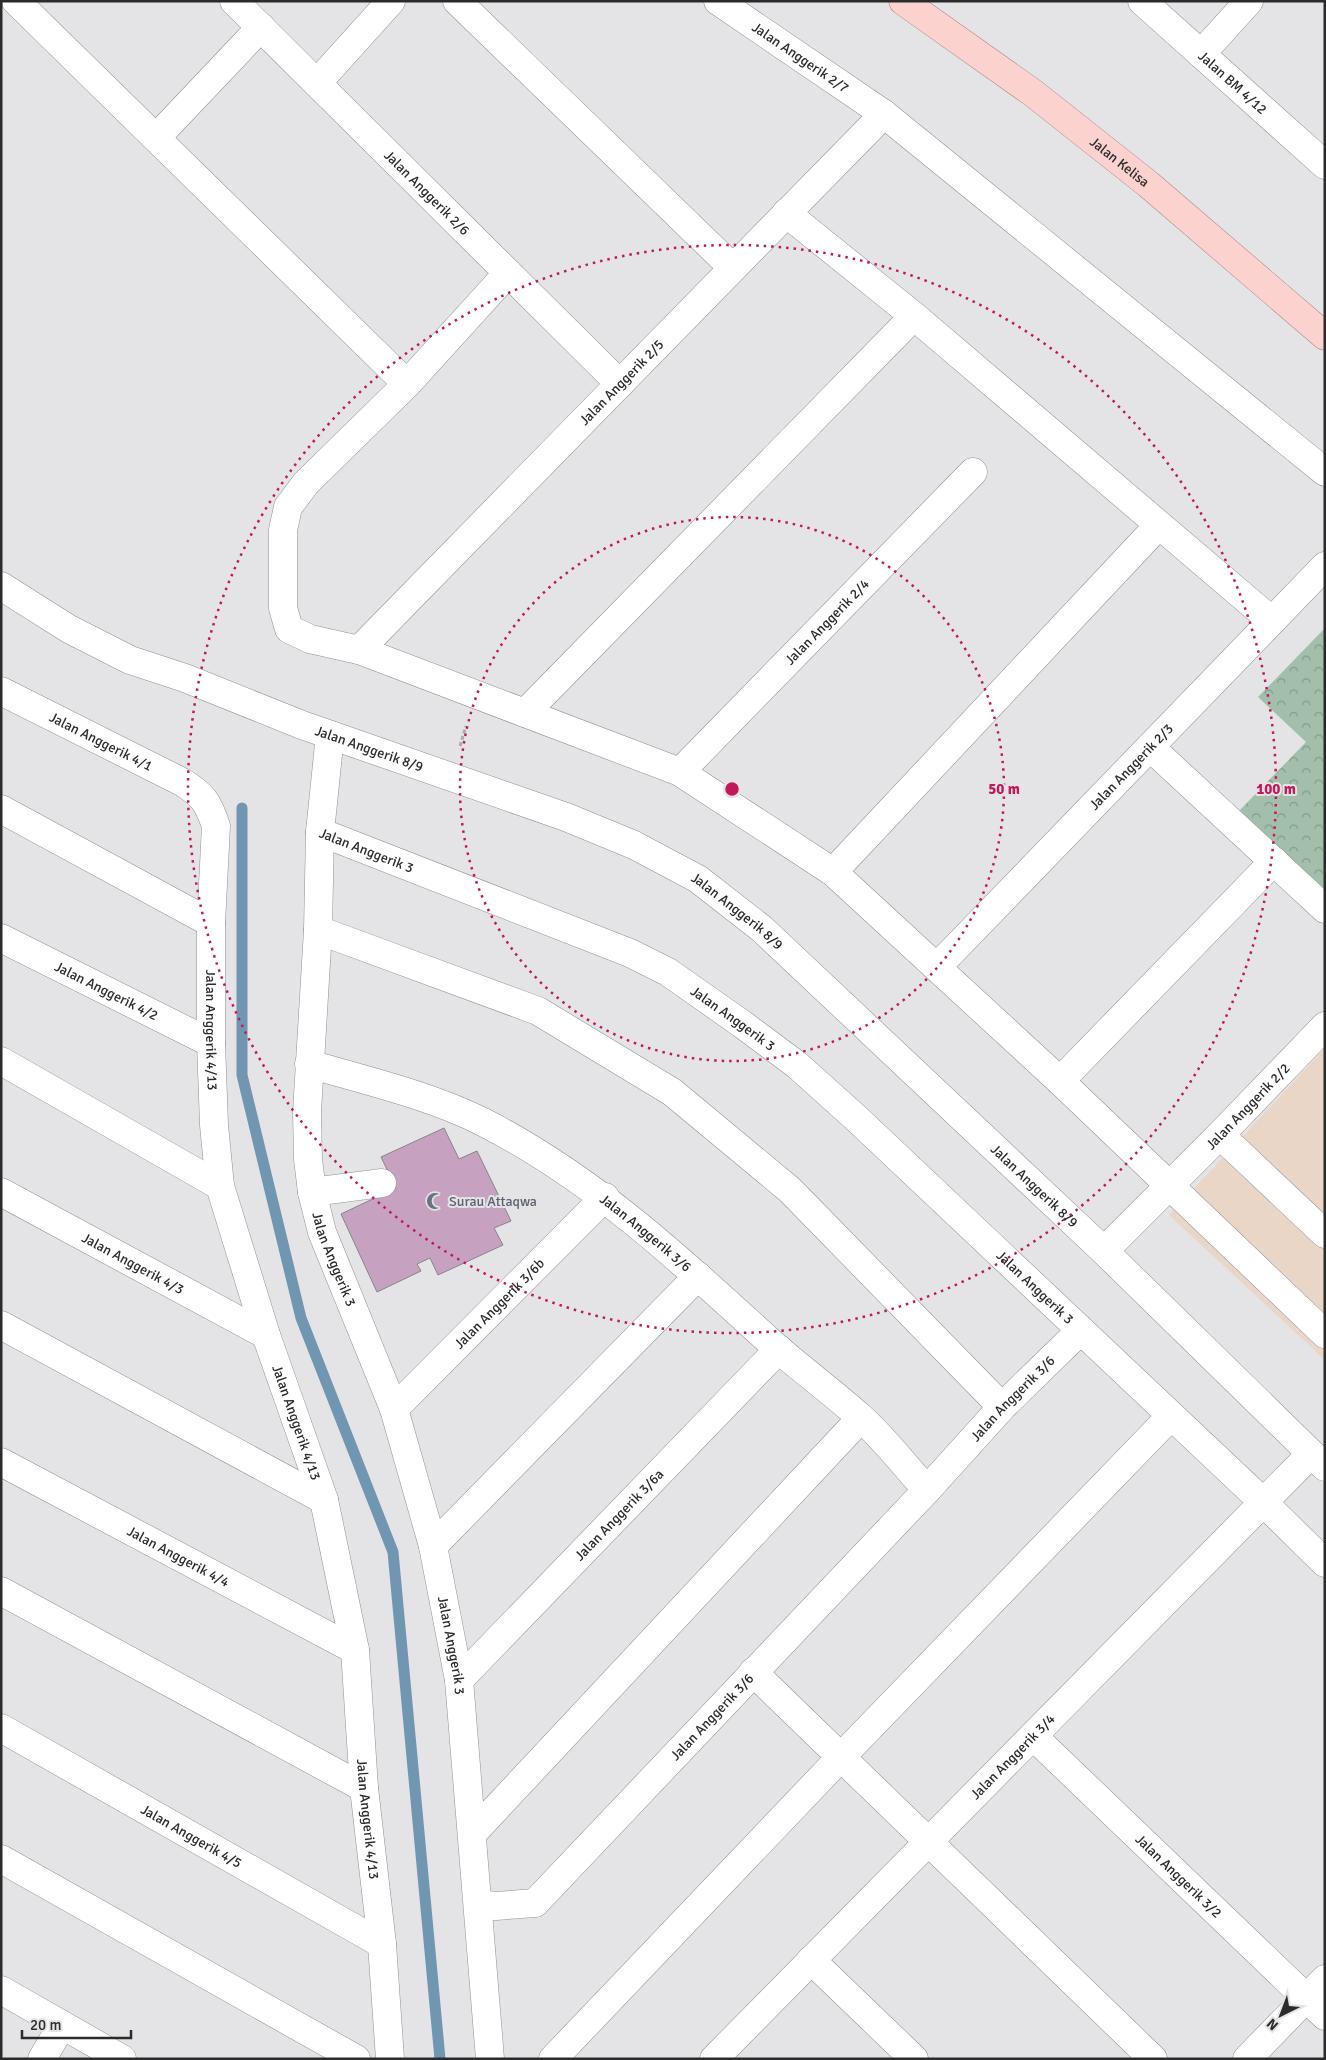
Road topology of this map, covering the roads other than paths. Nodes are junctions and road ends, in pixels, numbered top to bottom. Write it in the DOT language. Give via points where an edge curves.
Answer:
graph roads {
  1 [pos="16,1"];
  2 [pos="234,1"];
  3 [pos="391,1"];
  4 [pos="457,1"];
  5 [pos="718,1"];
  6 [pos="903,1"];
  7 [pos="1142,1"];
  8 [pos="1248,1"];
  9 [pos="260,27"];
  10 [pos="1201,54"];
  11 [pos="317,83"];
  12 [pos="884,114"];
  13 [pos="156,138"];
  14 [pos="1325,165"];
  15 [pos="786,213"];
  16 [pos="733,268"];
  17 [pos="508,273"];
  18 [pos="914,316"];
  19 [pos="1325,336"];
  20 [pos="407,384"];
  21 [pos="620,384"];
  22 [pos="972,472"];
  23 [pos="1325,472"];
  24 [pos="1158,526"];
  25 [pos="1325,566"];
  26 [pos="1,586"];
  27 [pos="1272,621"];
  28 [pos="359,650"];
  29 [pos="1,691"];
  30 [pos="525,713"];
  31 [pos="330,735"];
  32 [pos="1150,746"];
  33 [pos="680,772"];
  34 [pos="200,794"];
  35 [pos="1,809"];
  36 [pos="320,832"];
  37 [pos="1274,861"];
  38 [pos="832,872"];
  39 [pos="1325,909"];
  40 [pos="211,923"];
  41 [pos="318,930"];
  42 [pos="1,938"];
  43 [pos="937,967"];
  44 [pos="1324,1027"];
  45 [pos="211,1043"];
  46 [pos="1,1061"];
  47 [pos="309,1064"];
  48 [pos="1060,1081"];
  49 [pos="1220,1136"];
  50 [pos="382,1183"];
  51 [pos="220,1186"];
  52 [pos="1169,1186"];
  53 [pos="1,1192"];
  54 [pos="312,1192"];
  55 [pos="604,1198"];
  56 [pos="1325,1234"];
  57 [pos="1104,1251"];
  58 [pos="698,1276"];
  59 [pos="1,1324"];
  60 [pos="1080,1330"];
  61 [pos="1325,1334"];
  62 [pos="266,1335"];
  63 [pos="779,1349"];
  64 [pos="1002,1407"];
  65 [pos="394,1409"];
  66 [pos="1171,1416"];
  67 [pos="861,1418"];
  68 [pos="1318,1460"];
  69 [pos="1,1462"];
  70 [pos="926,1490"];
  71 [pos="324,1500"];
  72 [pos="1264,1502"];
  73 [pos="433,1546"];
  74 [pos="1325,1563"];
  75 [pos="1,1591"];
  76 [pos="355,1650"];
  77 [pos="753,1672"];
  78 [pos="459,1680"];
  79 [pos="1,1728"];
  80 [pos="1033,1736"];
  81 [pos="841,1757"];
  82 [pos="364,1788"];
  83 [pos="473,1833"];
  84 [pos="929,1842"];
  85 [pos="1,1859"];
  86 [pos="478,1904"];
  87 [pos="382,1944"];
  88 [pos="811,1960"];
  89 [pos="1325,1979"];
  90 [pos="1,1990"];
  91 [pos="1315,2007"];
  92 [pos="62,2025"];
  93 [pos="42,2059"];
  94 [pos="122,2059"];
  95 [pos="356,2059"];
  96 [pos="390,2059"];
  97 [pos="490,2059"];
  98 [pos="553,2059"];
  99 [pos="714,2059"];
  100 [pos="914,2059"];
  101 [pos="1153,2059"];
  102 [pos="1247,2059"];
  1 -- 13 [label="street"];
  2 -- 9 [label="street, Jalan Anggerik 2/6"];
  3 -- 11 [label="street"];
  4 -- 16 [label="street"];
  5 -- 12 [label="street, Jalan Anggerik 2/7"];
  6 -- 19 [label="main road, Jalan Kelisa" via="1032,93 1148,184"];
  7 -- 10 [label="street, Jalan BM 4/12"];
  8 -- 10 [label="street"];
  9 -- 11 [label="street, Jalan Anggerik 2/6"];
  9 -- 13 [label="street"];
  10 -- 14 [label="street, Jalan BM 4/12"];
  11 -- 17 [label="street, Jalan Anggerik 2/6"];
  12 -- 15 [label="street, Jalan Anggerik 2/5"];
  12 -- 23 [label="street, Jalan Anggerik 2/7"];
  13 -- 20 [label="street"];
  15 -- 16 [label="street, Jalan Anggerik 2/5"];
  15 -- 18 [label="street"];
  16 -- 21 [label="street, Jalan Anggerik 2/5"];
  17 -- 20 [label="street"];
  17 -- 21 [label="street, Jalan Anggerik 2/6"];
  18 -- 24 [label="street"];
  18 -- 30 [label="street"];
  20 -- 28 [label="street" via="306,483 288,507 283,530 283,608 289,629 310,639"];
  21 -- 28 [label="street, Jalan Anggerik 2/5"];
  22 -- 33 [label="street, Jalan Anggerik 2/4"];
  24 -- 27 [label="street"];
  24 -- 38 [label="street"];
  25 -- 27 [label="street, Jalan Anggerik 2/3"];
  26 -- 31 [label="street, Jalan Anggerik 8/9" via="69,628 130,660"];
  27 -- 32 [label="street, Jalan Anggerik 2/3"];
  28 -- 30 [label="street"];
  29 -- 34 [label="street, Jalan Anggerik 4/1"];
  30 -- 33 [label="street"];
  31 -- 36 [label="street"];
  31 -- 57 [label="street, Jalan Anggerik 8/9" via="566,817 634,845 698,879 762,929"];
  32 -- 37 [label="street"];
  32 -- 43 [label="street, Jalan Anggerik 2/3"];
  33 -- 38 [label="street"];
  34 -- 40 [label="street, Jalan Anggerik 4/13" via="216,826"];
  35 -- 40 [label="street"];
  36 -- 41 [label="street, Jalan Anggerik 3"];
  36 -- 60 [label="street, Jalan Anggerik 3" via="630,953 668,972 797,1065"];
  37 -- 39 [label="street"];
  37 -- 48 [label="street"];
  38 -- 43 [label="street"];
  40 -- 45 [label="street, Jalan Anggerik 4/13"];
  41 -- 47 [label="street, Jalan Anggerik 3"];
  41 -- 64 [label="street" via="538,1011 672,1092 790,1190"];
  42 -- 45 [label="street, Jalan Anggerik 4/2"];
  43 -- 48 [label="street"];
  44 -- 49 [label="street, Jalan Anggerik 2/2"];
  45 -- 51 [label="street, Jalan Anggerik 4/13"];
  46 -- 51 [label="street"];
  47 -- 54 [label="street, Jalan Anggerik 3" via="308,1159"];
  47 -- 55 [label="street, Jalan Anggerik 3/6" via="418,1096 482,1121 543,1156"];
  48 -- 52 [label="street"];
  49 -- 52 [label="street, Jalan Anggerik 2/2"];
  49 -- 56 [label="street"];
  50 -- 54 [label="street"];
  51 -- 62 [label="street, Jalan Anggerik 4/13"];
  52 -- 57 [label="street, Jalan Anggerik 2/2"];
  52 -- 61 [label="street"];
  53 -- 62 [label="street, Jalan Anggerik 4/3"];
  54 -- 65 [label="street, Jalan Anggerik 3" via="322,1232"];
  55 -- 58 [label="street, Jalan Anggerik 3/6"];
  55 -- 65 [label="street, Jalan Anggerik 3/6b"];
  57 -- 68 [label="street, Jalan Anggerik 8/9"];
  58 -- 63 [label="street, Jalan Anggerik 3/6"];
  58 -- 73 [label="street"];
  59 -- 71 [label="street"];
  60 -- 64 [label="street, Jalan Anggerik 3/6"];
  60 -- 66 [label="street, Jalan Anggerik 3"];
  62 -- 71 [label="street, Jalan Anggerik 4/13"];
  63 -- 67 [label="street, Jalan Anggerik 3/6"];
  63 -- 78 [label="street, Jalan Anggerik 3/6a"];
  64 -- 70 [label="street, Jalan Anggerik 3/6"];
  65 -- 73 [label="street, Jalan Anggerik 3"];
  66 -- 72 [label="street, Jalan Anggerik 3"];
  66 -- 81 [label="street"];
  67 -- 70 [label="street, Jalan Anggerik 3/6"];
  67 -- 83 [label="street"];
  68 -- 72 [label="street, Jalan Anggerik 3/4"];
  69 -- 76 [label="street, Jalan Anggerik 4/4"];
  70 -- 77 [label="street, Jalan Anggerik 3/6"];
  71 -- 76 [label="street, Jalan Anggerik 4/13"];
  72 -- 74 [label="street, Jalan Anggerik 3"];
  72 -- 80 [label="street, Jalan Anggerik 3/4"];
  73 -- 78 [label="street, Jalan Anggerik 3"];
  75 -- 82 [label="street"];
  76 -- 82 [label="street, Jalan Anggerik 4/13"];
  77 -- 81 [label="street"];
  77 -- 86 [label="street, Jalan Anggerik 3/6" via="535,1902 496,1906"];
  78 -- 83 [label="street, Jalan Anggerik 3"];
  79 -- 87 [label="street, Jalan Anggerik 4/5"];
  80 -- 84 [label="street, Jalan Anggerik 3/4"];
  80 -- 91 [label="street, Jalan Anggerik 3/2"];
  81 -- 84 [label="street"];
  81 -- 98 [label="street"];
  82 -- 87 [label="street, Jalan Anggerik 4/13"];
  83 -- 86 [label="street, Jalan Anggerik 3"];
  84 -- 88 [label="street, Jalan Anggerik 3/4"];
  84 -- 101 [label="street"];
  85 -- 95 [label="street"];
  86 -- 97 [label="street, Jalan Anggerik 3"];
  87 -- 96 [label="street, Jalan Anggerik 4/13"];
  88 -- 99 [label="street, Jalan Anggerik 3/4"];
  88 -- 100 [label="street"];
  89 -- 91 [label="street"];
  90 -- 92 [label="street"];
  91 -- 102 [label="street"];
  92 -- 93 [label="street"];
  92 -- 94 [label="street"];
}
